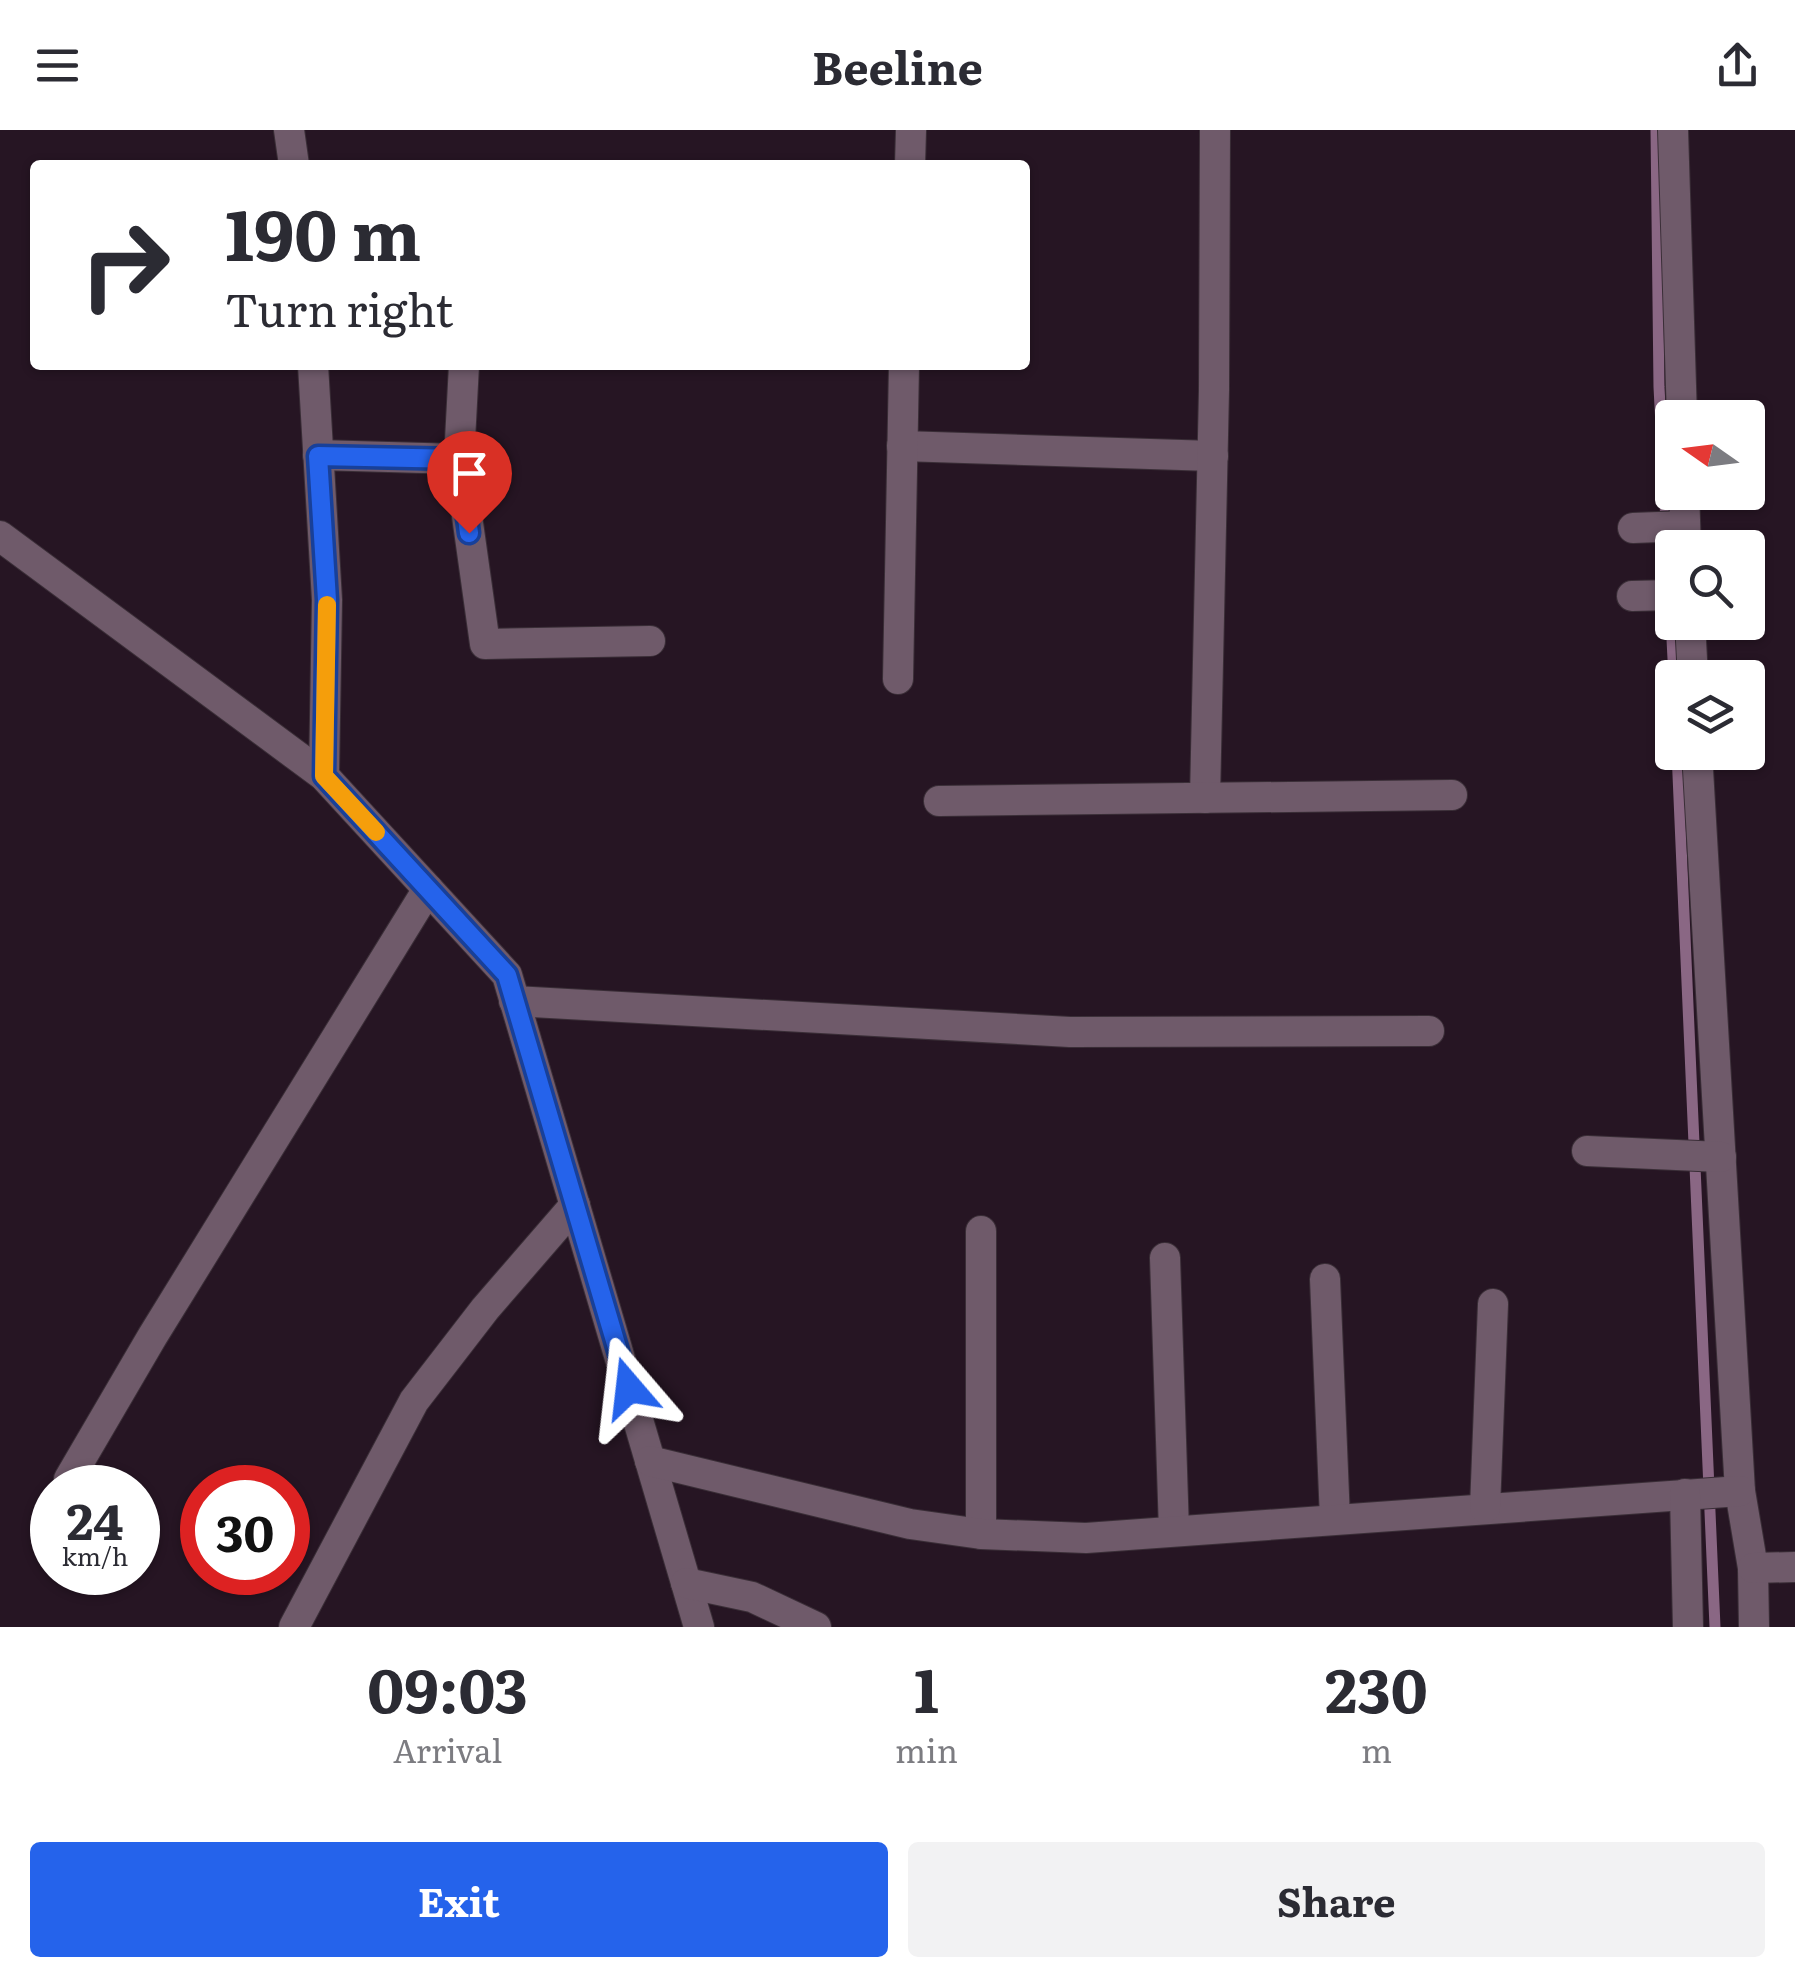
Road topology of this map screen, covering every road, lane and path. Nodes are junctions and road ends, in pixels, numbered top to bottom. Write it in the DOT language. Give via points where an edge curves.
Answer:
graph roads {
  1 [pos="289,130"];
  2 [pos="910,130"];
  3 [pos="1214,130"];
  4 [pos="1673,130"];
  5 [pos="293,160"];
  6 [pos="910,160"];
  7 [pos="313,370"];
  8 [pos="464,370"];
  9 [pos="904,370"];
  10 [pos="1681,400"];
  11 [pos="902,446"];
  12 [pos="318,456"];
  13 [pos="1213,456"];
  14 [pos="459,459"];
  15 [pos="0,536"];
  16 [pos="650,641"];
  17 [pos="898,679"];
  18 [pos="1698,770"];
  19 [pos="324,776"];
  20 [pos="1452,795"];
  21 [pos="1205,798"];
  22 [pos="939,801"];
  23 [pos="428,889"];
  24 [pos="514,1001"];
  25 [pos="1429,1031"];
  26 [pos="1588,1152"];
  27 [pos="1706,1156"];
  28 [pos="574,1205"];
  29 [pos="981,1231"];
  30 [pos="1165,1258"];
  31 [pos="1325,1279"];
  32 [pos="1493,1304"];
  33 [pos="650,1461"];
  34 [pos="78,1465"];
  35 [pos="1712,1493"];
  36 [pos="1485,1508"];
  37 [pos="1334,1519"];
  38 [pos="1174,1531"];
  39 [pos="981,1534"];
  40 [pos="1795,1566"];
  41 [pos="1754,1568"];
  42 [pos="686,1583"];
  43 [pos="294,1627"];
  44 [pos="700,1627"];
  45 [pos="816,1627"];
  46 [pos="1688,1627"];
  47 [pos="1754,1627"];
  1 -- 5 [label="street"];
  2 -- 6 [label="street"];
  3 -- 13 [label="street"];
  4 -- 10 [label="street"];
  7 -- 12 [label="street"];
  8 -- 14 [label="street"];
  9 -- 11 [label="street"];
  11 -- 13 [label="street"];
  11 -- 17 [label="street"];
  12 -- 14 [label="street"];
  12 -- 19 [label="street" via="327,600"];
  13 -- 21 [label="street"];
  14 -- 16 [label="street" via="485,644"];
  15 -- 19 [label="street"];
  18 -- 27 [label="street"];
  19 -- 23 [label="street"];
  20 -- 21 [label="street"];
  21 -- 22 [label="street"];
  23 -- 24 [label="street" via="507,975"];
  23 -- 34 [label="street"];
  24 -- 25 [label="street" via="1070,1032"];
  24 -- 28 [label="street"];
  26 -- 27 [label="street"];
  27 -- 35 [label="street"];
  28 -- 33 [label="street"];
  28 -- 43 [label="street" via="414,1400"];
  29 -- 39 [label="street"];
  30 -- 38 [label="street"];
  31 -- 37 [label="street"];
  32 -- 36 [label="street"];
  33 -- 39 [label="street" via="868,1515"];
  33 -- 42 [label="street"];
  35 -- 36 [label="street"];
  35 -- 41 [label="street"];
  35 -- 46 [label="street"];
  36 -- 37 [label="street"];
  37 -- 38 [label="street"];
  38 -- 39 [label="street" via="1086,1538"];
  40 -- 41 [label="street"];
  41 -- 47 [label="street"];
  42 -- 44 [label="street"];
  42 -- 45 [label="street" via="752,1597"];
}
